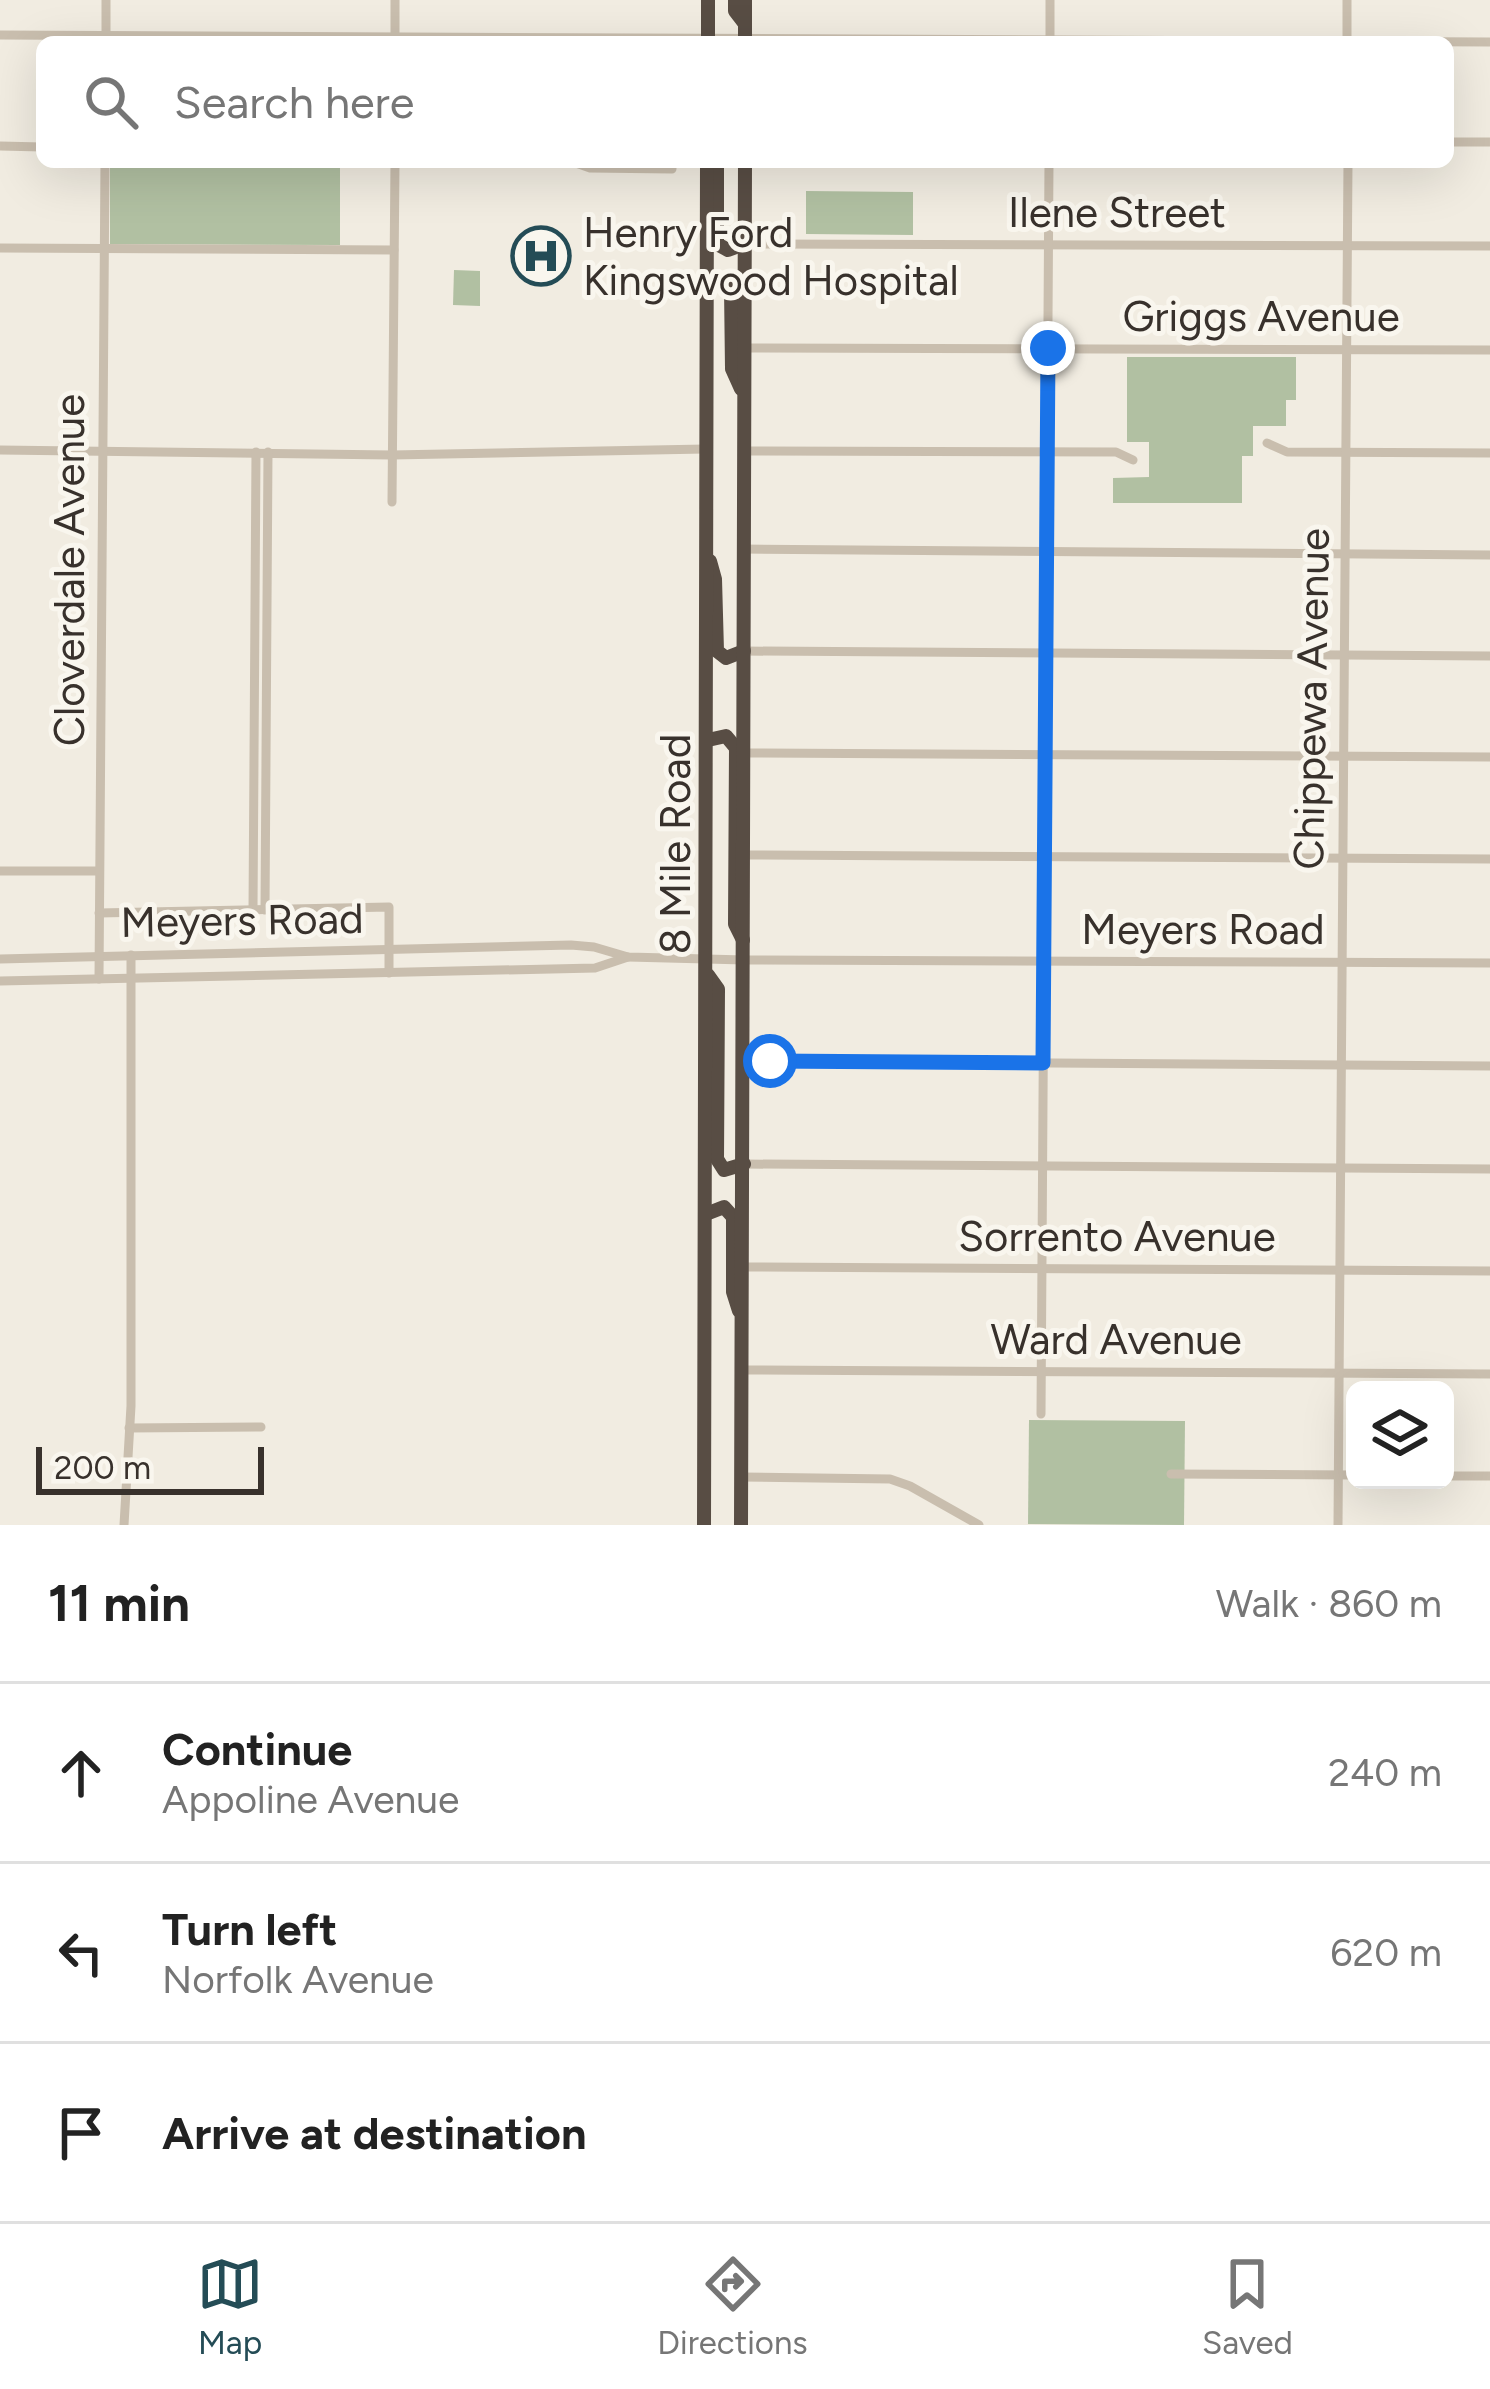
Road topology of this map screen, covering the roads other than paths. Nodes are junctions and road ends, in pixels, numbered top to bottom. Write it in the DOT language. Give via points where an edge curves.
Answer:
graph roads {
  1 [pos="106,0"];
  2 [pos="395,0"];
  3 [pos="708,0"];
  4 [pos="735,0"];
  5 [pos="746,0"];
  6 [pos="1050,0"];
  7 [pos="1347,0"];
  8 [pos="0,35"];
  9 [pos="745,35"];
  10 [pos="36,36"];
  11 [pos="106,36"];
  12 [pos="395,36"];
  13 [pos="708,36"];
  14 [pos="796,36"];
  15 [pos="1050,36"];
  16 [pos="1347,36"];
  17 [pos="1454,42"];
  18 [pos="1490,42"];
  19 [pos="1454,142"];
  20 [pos="1490,142"];
  21 [pos="0,146"];
  22 [pos="36,147"];
  23 [pos="105,168"];
  24 [pos="394,168"];
  25 [pos="590,168"];
  26 [pos="672,168"];
  27 [pos="707,168"];
  28 [pos="717,168"];
  29 [pos="745,168"];
  30 [pos="1049,168"];
  31 [pos="1348,168"];
  32 [pos="744,244"];
  33 [pos="1050,245"];
  34 [pos="1347,245"];
  35 [pos="1490,246"];
  36 [pos="0,248"];
  37 [pos="104,248"];
  38 [pos="394,250"];
  39 [pos="706,289"];
  40 [pos="743,348"];
  41 [pos="1048,348"];
  42 [pos="1347,350"];
  43 [pos="1490,350"];
  44 [pos="742,394"];
  45 [pos="1268,442"];
  46 [pos="705,449"];
  47 [pos="0,450"];
  48 [pos="103,451"];
  49 [pos="742,451"];
  50 [pos="262,452"];
  51 [pos="1048,452"];
  52 [pos="1346,452"];
  53 [pos="1490,453"];
  54 [pos="392,455"];
  55 [pos="1132,460"];
  56 [pos="392,502"];
  57 [pos="705,544"];
  58 [pos="742,549"];
  59 [pos="1047,552"];
  60 [pos="1345,554"];
  61 [pos="1490,554"];
  62 [pos="744,651"];
  63 [pos="1046,652"];
  64 [pos="1345,655"];
  65 [pos="1490,656"];
  66 [pos="708,740"];
  67 [pos="746,753"];
  68 [pos="1046,755"];
  69 [pos="1343,757"];
  70 [pos="1490,757"];
  71 [pos="746,854"];
  72 [pos="1045,856"];
  73 [pos="1342,858"];
  74 [pos="1490,859"];
  75 [pos="0,871"];
  76 [pos="100,872"];
  77 [pos="259,910"];
  78 [pos="99,913"];
  79 [pos="388,950"];
  80 [pos="746,952"];
  81 [pos="99,956"];
  82 [pos="131,956"];
  83 [pos="628,957"];
  84 [pos="0,958"];
  85 [pos="1044,961"];
  86 [pos="1342,963"];
  87 [pos="1490,963"];
  88 [pos="708,967"];
  89 [pos="389,973"];
  90 [pos="132,978"];
  91 [pos="99,979"];
  92 [pos="0,981"];
  93 [pos="745,1061"];
  94 [pos="1043,1063"];
  95 [pos="1341,1065"];
  96 [pos="1490,1066"];
  97 [pos="744,1164"];
  98 [pos="1042,1166"];
  99 [pos="1340,1168"];
  100 [pos="1490,1168"];
  101 [pos="706,1214"];
  102 [pos="743,1267"];
  103 [pos="1042,1269"];
  104 [pos="1340,1270"];
  105 [pos="1490,1271"];
  106 [pos="743,1321"];
  107 [pos="742,1370"];
  108 [pos="1041,1371"];
  109 [pos="1339,1373"];
  110 [pos="1490,1374"];
  111 [pos="1041,1414"];
  112 [pos="261,1427"];
  113 [pos="129,1428"];
  114 [pos="1171,1474"];
  115 [pos="1338,1475"];
  116 [pos="1346,1475"];
  117 [pos="1454,1476"];
  118 [pos="1490,1476"];
  119 [pos="742,1477"];
  120 [pos="961,1512"];
  121 [pos="124,1525"];
  122 [pos="708,1525"];
  123 [pos="742,1525"];
  124 [pos="951,1525"];
  125 [pos="979,1525"];
  126 [pos="1338,1525"];
  1 -- 11 [label="street"];
  2 -- 12 [label="street"];
  3 -- 13 [label="highway"];
  4 -- 9 [label="highway"];
  5 -- 9 [label="highway"];
  6 -- 15 [label="street"];
  7 -- 16 [label="street"];
  8 -- 10 [label="street"];
  9 -- 14 [label="street"];
  17 -- 18 [label="street"];
  19 -- 20 [label="street"];
  21 -- 22 [label="street"];
  23 -- 37 [label="street, Cloverdale Avenue"];
  24 -- 38 [label="street"];
  25 -- 26 [label="street"];
  27 -- 39 [label="highway, 8 Mile Road"];
  28 -- 32 [label="highway" via="716,244"];
  29 -- 32 [label="highway, 8 Mile Road"];
  30 -- 33 [label="street"];
  31 -- 34 [label="street, Chippewa Avenue"];
  32 -- 33 [label="street, Ilene Street"];
  32 -- 40 [label="highway, 8 Mile Road"];
  33 -- 34 [label="street, Ilene Street"];
  33 -- 41 [label="street"];
  34 -- 35 [label="street, Ilene Street"];
  34 -- 42 [label="street, Chippewa Avenue"];
  36 -- 37 [label="street"];
  37 -- 38 [label="street"];
  37 -- 48 [label="street, Cloverdale Avenue"];
  38 -- 54 [label="street"];
  39 -- 44 [label="highway" via="731,288 732,369"];
  39 -- 46 [label="highway, 8 Mile Road"];
  40 -- 41 [label="street, Griggs Avenue"];
  40 -- 44 [label="highway, 8 Mile Road"];
  41 -- 42 [label="street, Griggs Avenue"];
  41 -- 51 [label="street"];
  42 -- 43 [label="street, Griggs Avenue"];
  42 -- 52 [label="street, Chippewa Avenue"];
  44 -- 49 [label="highway, 8 Mile Road"];
  45 -- 52 [label="street" via="1287,452"];
  46 -- 54 [label="street"];
  46 -- 57 [label="highway, 8 Mile Road"];
  47 -- 48 [label="street"];
  48 -- 50 [label="street"];
  48 -- 76 [label="street, Cloverdale Avenue"];
  49 -- 51 [label="street"];
  49 -- 58 [label="highway, 8 Mile Road"];
  50 -- 54 [label="street"];
  50 -- 77 [label="street"];
  51 -- 55 [label="street" via="1115,452"];
  51 -- 59 [label="street"];
  52 -- 53 [label="street"];
  52 -- 60 [label="street, Chippewa Avenue"];
  54 -- 56 [label="street"];
  57 -- 62 [label="highway" via="715,579 717,651 726,658"];
  57 -- 66 [label="highway, 8 Mile Road"];
  58 -- 59 [label="street"];
  58 -- 62 [label="highway, 8 Mile Road"];
  59 -- 60 [label="street"];
  59 -- 63 [label="street"];
  60 -- 61 [label="street"];
  60 -- 64 [label="street, Chippewa Avenue"];
  62 -- 63 [label="street"];
  62 -- 67 [label="highway, 8 Mile Road"];
  63 -- 64 [label="street"];
  63 -- 68 [label="street"];
  64 -- 65 [label="street"];
  64 -- 69 [label="street, Chippewa Avenue"];
  66 -- 80 [label="highway" via="726,736 736,748 735,924"];
  66 -- 88 [label="highway, 8 Mile Road"];
  67 -- 68 [label="street"];
  67 -- 71 [label="highway, 8 Mile Road"];
  68 -- 69 [label="street"];
  68 -- 72 [label="street"];
  69 -- 70 [label="street"];
  69 -- 73 [label="street, Chippewa Avenue"];
  71 -- 72 [label="street"];
  71 -- 80 [label="highway, 8 Mile Road"];
  72 -- 73 [label="street"];
  72 -- 85 [label="street"];
  73 -- 74 [label="street"];
  73 -- 86 [label="street, Chippewa Avenue"];
  75 -- 76 [label="street"];
  76 -- 78 [label="street, Cloverdale Avenue"];
  77 -- 78 [label="street"];
  77 -- 79 [label="street" via="388,907"];
  78 -- 81 [label="street, Cloverdale Avenue"];
  79 -- 82 [label="street, Meyers Road"];
  79 -- 83 [label="street, Meyers Road" via="571,946"];
  79 -- 89 [label="street"];
  80 -- 85 [label="street, Meyers Road"];
  80 -- 88 [label="street, Meyers Road"];
  80 -- 93 [label="highway, 8 Mile Road"];
  81 -- 82 [label="street, Meyers Road"];
  81 -- 84 [label="street, Meyers Road"];
  81 -- 91 [label="street, Cloverdale Avenue"];
  82 -- 90 [label="street"];
  83 -- 88 [label="street, Meyers Road"];
  83 -- 89 [label="street, Meyers Road" via="596,968"];
  85 -- 86 [label="street, Meyers Road"];
  85 -- 94 [label="street"];
  86 -- 87 [label="street, Meyers Road"];
  86 -- 95 [label="street, Chippewa Avenue"];
  88 -- 97 [label="highway" via="718,988 717,1159 724,1170"];
  88 -- 101 [label="highway, 8 Mile Road"];
  89 -- 90 [label="street, Meyers Road"];
  90 -- 91 [label="street, Meyers Road"];
  90 -- 113 [label="street"];
  91 -- 92 [label="street, Meyers Road"];
  93 -- 94 [label="street"];
  93 -- 97 [label="highway, 8 Mile Road"];
  94 -- 95 [label="street"];
  94 -- 98 [label="street"];
  95 -- 96 [label="street"];
  95 -- 99 [label="street, Chippewa Avenue"];
  97 -- 98 [label="street"];
  97 -- 102 [label="highway, 8 Mile Road"];
  98 -- 99 [label="street"];
  98 -- 103 [label="street"];
  99 -- 100 [label="street"];
  99 -- 104 [label="street, Chippewa Avenue"];
  101 -- 106 [label="highway" via="724,1208 733,1217 733,1292"];
  101 -- 122 [label="highway, 8 Mile Road"];
  102 -- 103 [label="street, Sorrento Avenue"];
  102 -- 106 [label="highway, 8 Mile Road"];
  103 -- 104 [label="street, Sorrento Avenue"];
  103 -- 108 [label="street"];
  104 -- 105 [label="street, Sorrento Avenue"];
  104 -- 109 [label="street, Chippewa Avenue"];
  106 -- 107 [label="highway, 8 Mile Road"];
  107 -- 108 [label="street, Ward Avenue"];
  107 -- 119 [label="highway, 8 Mile Road"];
  108 -- 109 [label="street, Ward Avenue"];
  108 -- 111 [label="street"];
  109 -- 110 [label="street, Ward Avenue"];
  109 -- 115 [label="street, Chippewa Avenue"];
  112 -- 113 [label="street"];
  113 -- 121 [label="street"];
  114 -- 115 [label="street"];
  115 -- 116 [label="street"];
  115 -- 126 [label="street, Chippewa Avenue"];
  117 -- 118 [label="street"];
  119 -- 120 [label="street" via="884,1478"];
  119 -- 123 [label="highway, 8 Mile Road"];
  120 -- 124 [label="street"];
  120 -- 125 [label="street"];
}
